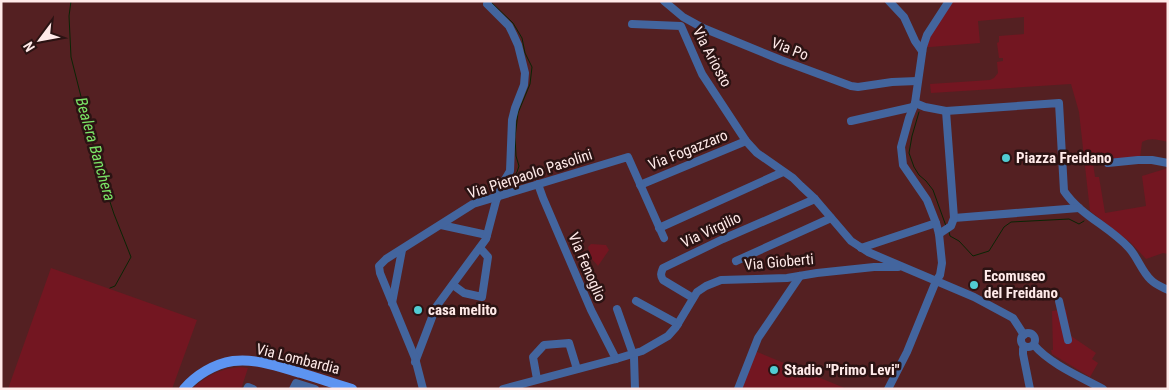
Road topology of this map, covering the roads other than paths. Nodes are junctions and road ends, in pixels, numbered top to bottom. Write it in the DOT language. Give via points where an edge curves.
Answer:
graph roads {
  1 [pos="664,1"];
  2 [pos="889,1"];
  3 [pos="949,1"];
  4 [pos="488,3"];
  5 [pos="632,24"];
  6 [pos="922,51"];
  7 [pos="918,81"];
  8 [pos="914,105"];
  9 [pos="946,112"];
  10 [pos="851,121"];
  11 [pos="746,141"];
  12 [pos="1108,163"];
  13 [pos="1168,164"];
  14 [pos="783,172"];
  15 [pos="538,184"];
  16 [pos="640,185"];
  17 [pos="499,196"];
  18 [pos="815,198"];
  19 [pos="1079,208"];
  20 [pos="831,218"];
  21 [pos="954,218"];
  22 [pos="936,223"];
  23 [pos="441,224"];
  24 [pos="659,228"];
  25 [pos="944,231"];
  26 [pos="488,235"];
  27 [pos="664,238"];
  28 [pos="480,248"];
  29 [pos="861,248"];
  30 [pos="402,250"];
  31 [pos="736,261"];
  32 [pos="903,267"];
  33 [pos="800,276"];
  34 [pos="936,281"];
  35 [pos="453,285"];
  36 [pos="1168,290"];
  37 [pos="693,298"];
  38 [pos="636,300"];
  39 [pos="1059,301"];
  40 [pos="392,303"];
  41 [pos="617,309"];
  42 [pos="678,324"];
  43 [pos="1024,335"];
  44 [pos="1068,340"];
  45 [pos="1034,345"];
  46 [pos="1024,346"];
  47 [pos="633,354"];
  48 [pos="616,359"];
  49 [pos="415,362"];
  50 [pos="577,369"];
  51 [pos="537,379"];
  52 [pos="184,389"];
  53 [pos="247,389"];
  54 [pos="253,389"];
  55 [pos="293,389"];
  56 [pos="314,389"];
  57 [pos="352,389"];
  58 [pos="423,389"];
  59 [pos="503,389"];
  60 [pos="635,389"];
  61 [pos="738,389"];
  62 [pos="888,389"];
  63 [pos="1030,389"];
  64 [pos="1103,389"];
  1 -- 7 [label="street, Via Po" via="703,28 851,86"];
  2 -- 6 [label="street" via="904,17"];
  3 -- 6 [label="street"];
  4 -- 17 [label="street" via="513,34 526,80 512,120 510,171"];
  5 -- 11 [label="street, Via Ariosto" via="680,26 702,74"];
  6 -- 7 [label="street"];
  7 -- 8 [label="street"];
  8 -- 9 [label="street"];
  8 -- 10 [label="street"];
  8 -- 22 [label="street" via="903,136 902,157 904,166 927,200"];
  9 -- 19 [label="street" via="1059,103 1064,191"];
  9 -- 21 [label="street"];
  11 -- 14 [label="street"];
  11 -- 16 [label="street, Via Fogazzaro"];
  12 -- 13 [label="street" via="1152,160"];
  14 -- 18 [label="street"];
  14 -- 24 [label="street"];
  15 -- 16 [label="street, Via Pierpaolo Pasolini" via="628,157"];
  15 -- 17 [label="street, Via Pierpaolo Pasolini"];
  15 -- 48 [label="street, Via Fenoglio" via="583,293"];
  16 -- 24 [label="street, Via Pierpaolo Pasolini"];
  17 -- 23 [label="street, Via Pierpaolo Pasolini" via="473,204"];
  17 -- 26 [label="street"];
  18 -- 20 [label="street"];
  18 -- 37 [label="street, Via Virgilio" via="664,268 660,273 663,280"];
  19 -- 21 [label="street"];
  19 -- 36 [label="street" via="1121,240 1136,256 1151,281"];
  20 -- 29 [label="street"];
  20 -- 31 [label="street"];
  21 -- 25 [label="street"];
  22 -- 25 [label="street"];
  22 -- 29 [label="street"];
  23 -- 26 [label="street"];
  23 -- 30 [label="street, Via Pierpaolo Pasolini"];
  24 -- 27 [label="street, Via Pierpaolo Pasolini"];
  25 -- 34 [label="street" via="942,271"];
  26 -- 28 [label="street"];
  28 -- 35 [label="street"];
  28 -- 35 [label="street" via="488,257 482,296 464,293"];
  29 -- 32 [label="street"];
  30 -- 40 [label="street"];
  30 -- 40 [label="street, Via Pierpaolo Pasolini" via="379,266"];
  32 -- 33 [label="street, Via Gioberti" via="874,267"];
  32 -- 34 [label="street"];
  33 -- 37 [label="street, Via Gioberti" via="721,280 706,286"];
  33 -- 61 [label="street" via="758,338"];
  34 -- 43 [label="street" via="1013,318"];
  34 -- 62 [label="street"];
  35 -- 49 [label="street" via="436,306"];
  37 -- 42 [label="street, Via Gioberti"];
  38 -- 42 [label="street"];
  39 -- 44 [label="street"];
  40 -- 49 [label="street"];
  41 -- 47 [label="street"];
  42 -- 47 [label="street, Via Gioberti" via="668,336"];
  43 -- 45 [label="street" via="1033,336"];
  43 -- 46 [label="street"];
  45 -- 46 [label="street"];
  45 -- 64 [label="street" via="1056,363"];
  46 -- 63 [label="street"];
  47 -- 48 [label="street, Via Gioberti"];
  47 -- 60 [label="street"];
  48 -- 50 [label="street, Via Gioberti"];
  49 -- 58 [label="street"];
  50 -- 51 [label="street, Via Gioberti"];
  50 -- 51 [label="street" via="569,343 544,345 533,357"];
  51 -- 59 [label="street, Via Gioberti"];
  52 -- 57 [label="main road, Via Lombardia" via="200,374 214,367 242,361 276,366"];
  53 -- 54 [label="street"];
  55 -- 56 [label="street" via="296,382"];
}
